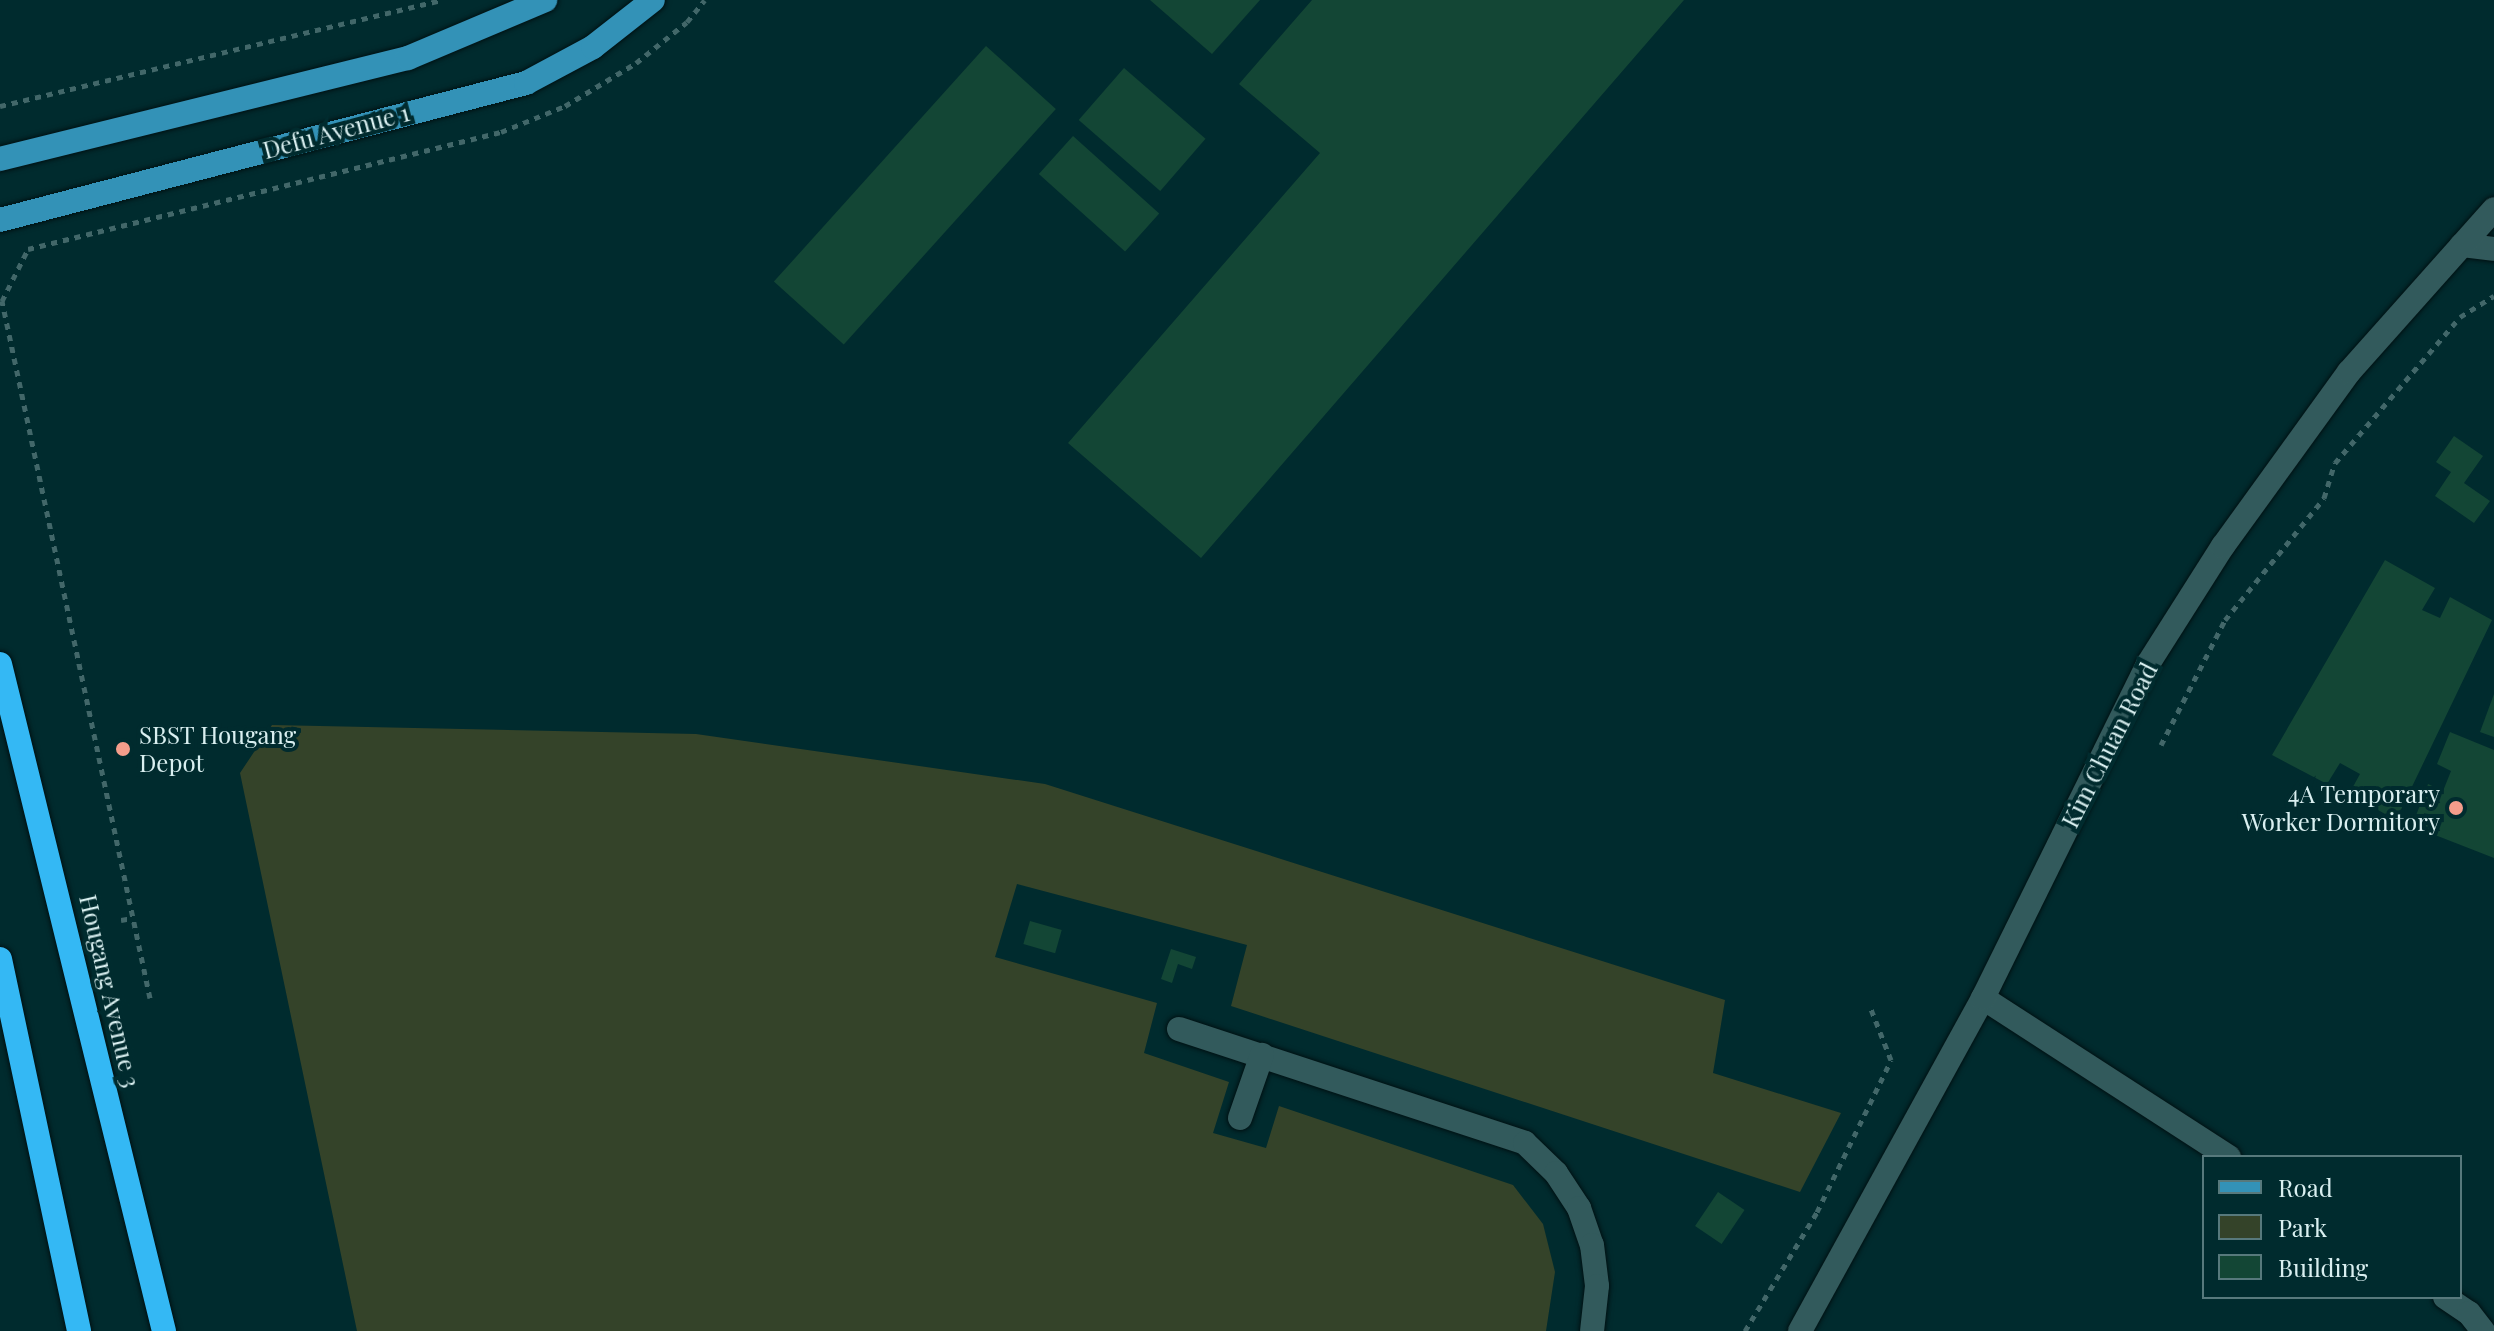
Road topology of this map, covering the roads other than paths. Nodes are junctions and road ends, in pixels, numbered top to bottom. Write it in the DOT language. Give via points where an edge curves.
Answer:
graph roads {
  1 [pos="545,0"];
  2 [pos="653,0"];
  3 [pos="0,159"];
  4 [pos="2494,209"];
  5 [pos="0,220"];
  6 [pos="2462,245"];
  7 [pos="2494,249"];
  8 [pos="0,664"];
  9 [pos="0,959"];
  10 [pos="1983,998"];
  11 [pos="1179,1029"];
  12 [pos="1262,1055"];
  13 [pos="1240,1118"];
  14 [pos="2226,1155"];
  15 [pos="2448,1299"];
  16 [pos="79,1331"];
  17 [pos="164,1331"];
  18 [pos="1592,1331"];
  19 [pos="1800,1331"];
  20 [pos="2483,1331"];
  1 -- 3 [label="main road" via="408,58"];
  2 -- 5 [label="main road, Defu Avenue 1" via="593,47 526,83"];
  4 -- 6 [label="street, Kim Chuan Road"];
  6 -- 7 [label="street"];
  6 -- 10 [label="street, Kim Chuan Road" via="2349,372 2223,546 2148,664"];
  8 -- 17 [label="highway, Hougang Avenue 3"];
  9 -- 16 [label="highway"];
  10 -- 14 [label="street"];
  10 -- 19 [label="street, Kim Chuan Road"];
  11 -- 12 [label="street"];
  12 -- 13 [label="street"];
  12 -- 18 [label="street" via="1525,1143 1563,1184 1592,1245 1597,1286"];
  15 -- 20 [label="street"];
}
